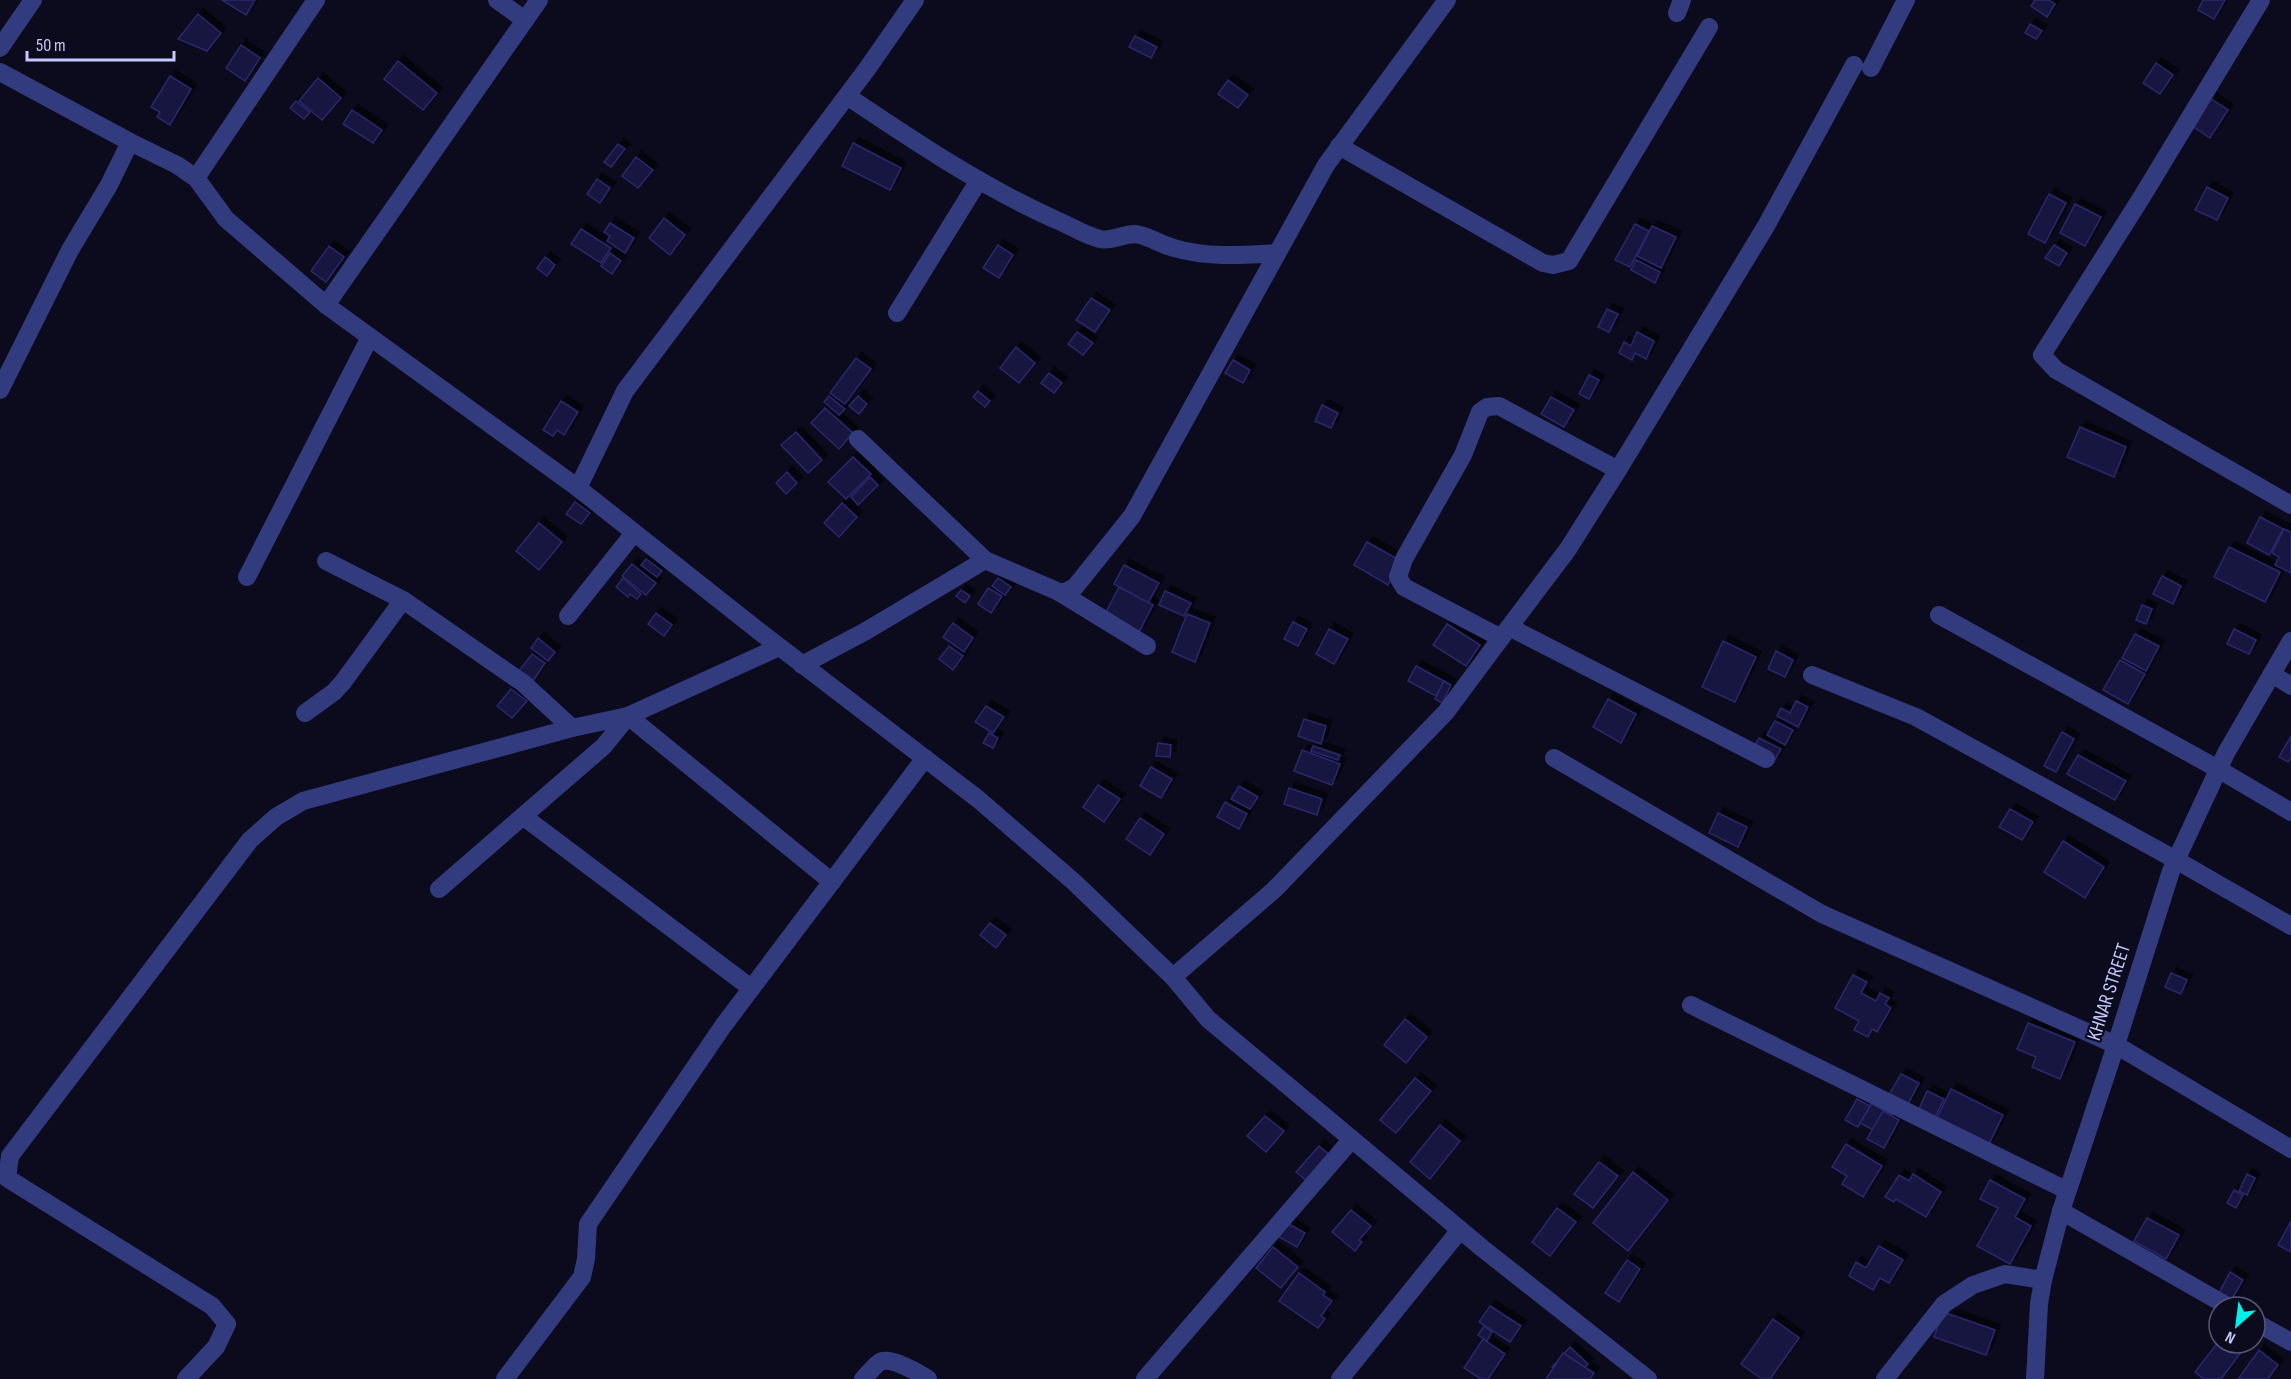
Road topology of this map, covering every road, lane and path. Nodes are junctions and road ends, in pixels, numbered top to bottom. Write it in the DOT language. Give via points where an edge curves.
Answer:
graph roads {
  1 [pos="33,0"];
  2 [pos="316,0"];
  3 [pos="497,0"];
  4 [pos="539,0"];
  5 [pos="915,0"];
  6 [pos="1447,0"];
  7 [pos="1906,0"];
  8 [pos="2261,0"];
  9 [pos="525,20"];
  10 [pos="1709,27"];
  11 [pos="0,48"];
  12 [pos="0,72"];
  13 [pos="848,96"];
  14 [pos="130,142"];
  15 [pos="1339,146"];
  16 [pos="196,178"];
  17 [pos="980,180"];
  18 [pos="1277,252"];
  19 [pos="327,305"];
  20 [pos="897,313"];
  21 [pos="370,337"];
  22 [pos="1,386"];
  23 [pos="858,439"];
  24 [pos="1618,470"];
  25 [pos="578,488"];
  26 [pos="2291,505"];
  27 [pos="634,533"];
  28 [pos="986,560"];
  29 [pos="326,561"];
  30 [pos="247,577"];
  31 [pos="1059,592"];
  32 [pos="403,600"];
  33 [pos="1939,615"];
  34 [pos="568,616"];
  35 [pos="1505,633"];
  36 [pos="2291,641"];
  37 [pos="1147,646"];
  38 [pos="779,647"];
  39 [pos="802,664"];
  40 [pos="2272,674"];
  41 [pos="1812,675"];
  42 [pos="2291,686"];
  43 [pos="305,713"];
  44 [pos="628,716"];
  45 [pos="572,728"];
  46 [pos="925,758"];
  47 [pos="1554,758"];
  48 [pos="1766,759"];
  49 [pos="2218,769"];
  50 [pos="2291,812"];
  51 [pos="524,817"];
  52 [pos="2176,860"];
  53 [pos="832,882"];
  54 [pos="439,889"];
  55 [pos="2291,926"];
  56 [pos="1173,977"];
  57 [pos="751,988"];
  58 [pos="1691,1005"];
  59 [pos="2116,1045"];
  60 [pos="1352,1139"];
  61 [pos="2291,1149"];
  62 [pos="2066,1190"];
  63 [pos="2061,1211"];
  64 [pos="1460,1230"];
  65 [pos="2043,1280"];
  66 [pos="2208,1295"];
  67 [pos="2267,1329"];
  68 [pos="2291,1342"];
  69 [pos="186,1379"];
  70 [pos="505,1379"];
  71 [pos="863,1379"];
  72 [pos="928,1379"];
  73 [pos="1145,1379"];
  74 [pos="1340,1379"];
  75 [pos="1648,1379"];
  76 [pos="1885,1379"];
  77 [pos="2035,1379"];
  1 -- 11 [label="street"];
  2 -- 16 [label="street"];
  3 -- 9 [label="street"];
  4 -- 9 [label="street"];
  5 -- 13 [label="street"];
  6 -- 15 [label="street"];
  7 -- 24 [label="street"];
  8 -- 26 [label="street" via="2042,355 2056,370"];
  9 -- 19 [label="street"];
  10 -- 15 [label="street" via="1569,261 1561,264 1543,263"];
  12 -- 14 [label="street"];
  13 -- 17 [label="street"];
  13 -- 25 [label="street" via="625,391"];
  14 -- 16 [label="street"];
  14 -- 22 [label="street"];
  15 -- 18 [label="street"];
  16 -- 19 [label="street" via="226,219"];
  17 -- 18 [label="street" via="1036,211 1102,239 1137,234 1190,252"];
  17 -- 20 [label="street"];
  18 -- 31 [label="street" via="1132,516 1075,587"];
  19 -- 21 [label="street"];
  21 -- 25 [label="street"];
  21 -- 30 [label="street"];
  23 -- 28 [label="street"];
  24 -- 35 [label="street" via="1568,549"];
  24 -- 35 [label="street" via="1499,406 1480,412 1463,455 1404,558 1398,578 1413,593"];
  25 -- 27 [label="street"];
  27 -- 34 [label="street"];
  27 -- 38 [label="street"];
  28 -- 31 [label="street"];
  28 -- 39 [label="street"];
  29 -- 32 [label="street"];
  31 -- 37 [label="street"];
  32 -- 43 [label="street" via="343,682"];
  32 -- 45 [label="street" via="523,683"];
  33 -- 49 [label="street"];
  35 -- 48 [label="street"];
  35 -- 56 [label="street" via="1446,712 1274,890"];
  36 -- 40 [label="street, KHNAR STREET"];
  38 -- 39 [label="street"];
  38 -- 44 [label="street"];
  39 -- 46 [label="street"];
  40 -- 42 [label="street"];
  40 -- 49 [label="street, KHNAR STREET"];
  41 -- 52 [label="street" via="1916,717"];
  44 -- 45 [label="street"];
  44 -- 51 [label="street" via="603,746"];
  44 -- 53 [label="street"];
  45 -- 69 [label="street" via="303,801 276,817 250,840 10,1156 7,1178 212,1306 227,1324 216,1347"];
  46 -- 53 [label="street"];
  46 -- 56 [label="street" via="1074,882"];
  47 -- 59 [label="street" via="1822,914"];
  49 -- 50 [label="street"];
  49 -- 52 [label="street, KHNAR STREET"];
  51 -- 54 [label="street"];
  51 -- 57 [label="street"];
  52 -- 55 [label="street"];
  52 -- 59 [label="street, KHNAR STREET"];
  53 -- 57 [label="street"];
  56 -- 60 [label="street" via="1208,1019"];
  57 -- 70 [label="street" via="588,1224 582,1277"];
  58 -- 62 [label="street"];
  59 -- 61 [label="street"];
  59 -- 62 [label="street, KHNAR STREET"];
  60 -- 64 [label="street"];
  60 -- 73 [label="street"];
  62 -- 63 [label="street, KHNAR STREET"];
  63 -- 65 [label="street, KHNAR STREET"];
  63 -- 66 [label="street"];
  64 -- 74 [label="street"];
  64 -- 75 [label="street"];
  65 -- 76 [label="street" via="2005,1274 1973,1285 1944,1304"];
  65 -- 77 [label="street, KHNAR STREET"];
  67 -- 68 [label="street"];
  71 -- 72 [label="street" via="884,1360"];
}
